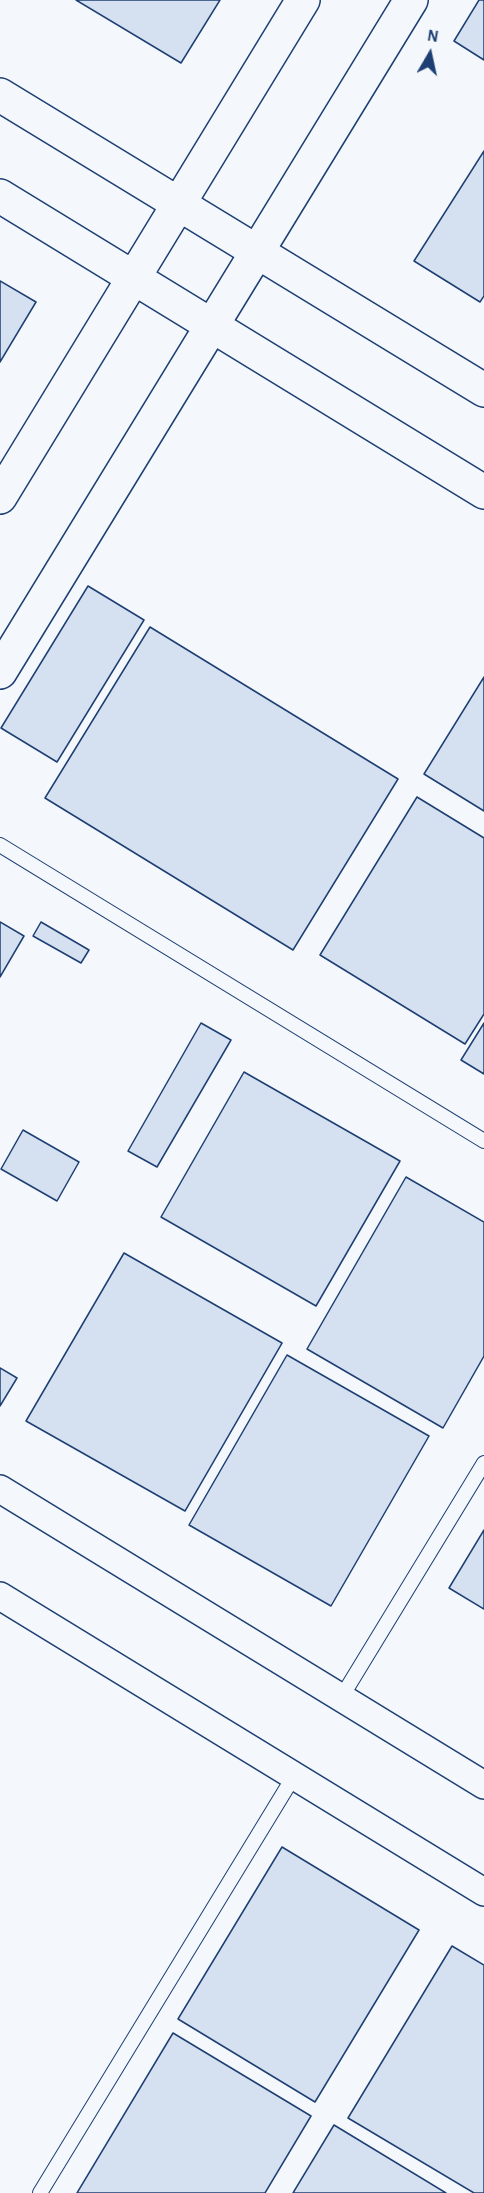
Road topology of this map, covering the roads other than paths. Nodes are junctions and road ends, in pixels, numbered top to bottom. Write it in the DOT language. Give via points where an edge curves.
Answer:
graph roads {
  1 [pos="303,0"];
  2 [pos="411,0"];
  3 [pos="0,95"];
  4 [pos="0,196"];
  5 [pos="178,204"];
  6 [pos="256,252"];
  7 [pos="134,278"];
  8 [pos="212,326"];
  9 [pos="484,390"];
  10 [pos="484,492"];
  11 [pos="0,497"];
  12 [pos="0,672"];
  13 [pos="0,845"];
  14 [pos="484,1141"];
  15 [pos="484,1463"];
  16 [pos="0,1489"];
  17 [pos="0,1596"];
  18 [pos="341,1698"];
  19 [pos="294,1776"];
  20 [pos="484,1785"];
  21 [pos="484,1892"];
  22 [pos="40,2193"];
  1 -- 5 [label="street"];
  2 -- 6 [label="street"];
  3 -- 5 [label="street"];
  4 -- 7 [label="street"];
  5 -- 6 [label="street"];
  5 -- 7 [label="street"];
  6 -- 8 [label="street"];
  6 -- 9 [label="street"];
  7 -- 8 [label="street"];
  7 -- 11 [label="street"];
  8 -- 10 [label="street"];
  8 -- 12 [label="street"];
  13 -- 14 [label="lane"];
  15 -- 18 [label="lane"];
  16 -- 18 [label="street"];
  17 -- 19 [label="street"];
  18 -- 20 [label="street"];
  19 -- 21 [label="street"];
  19 -- 22 [label="lane"];
}
